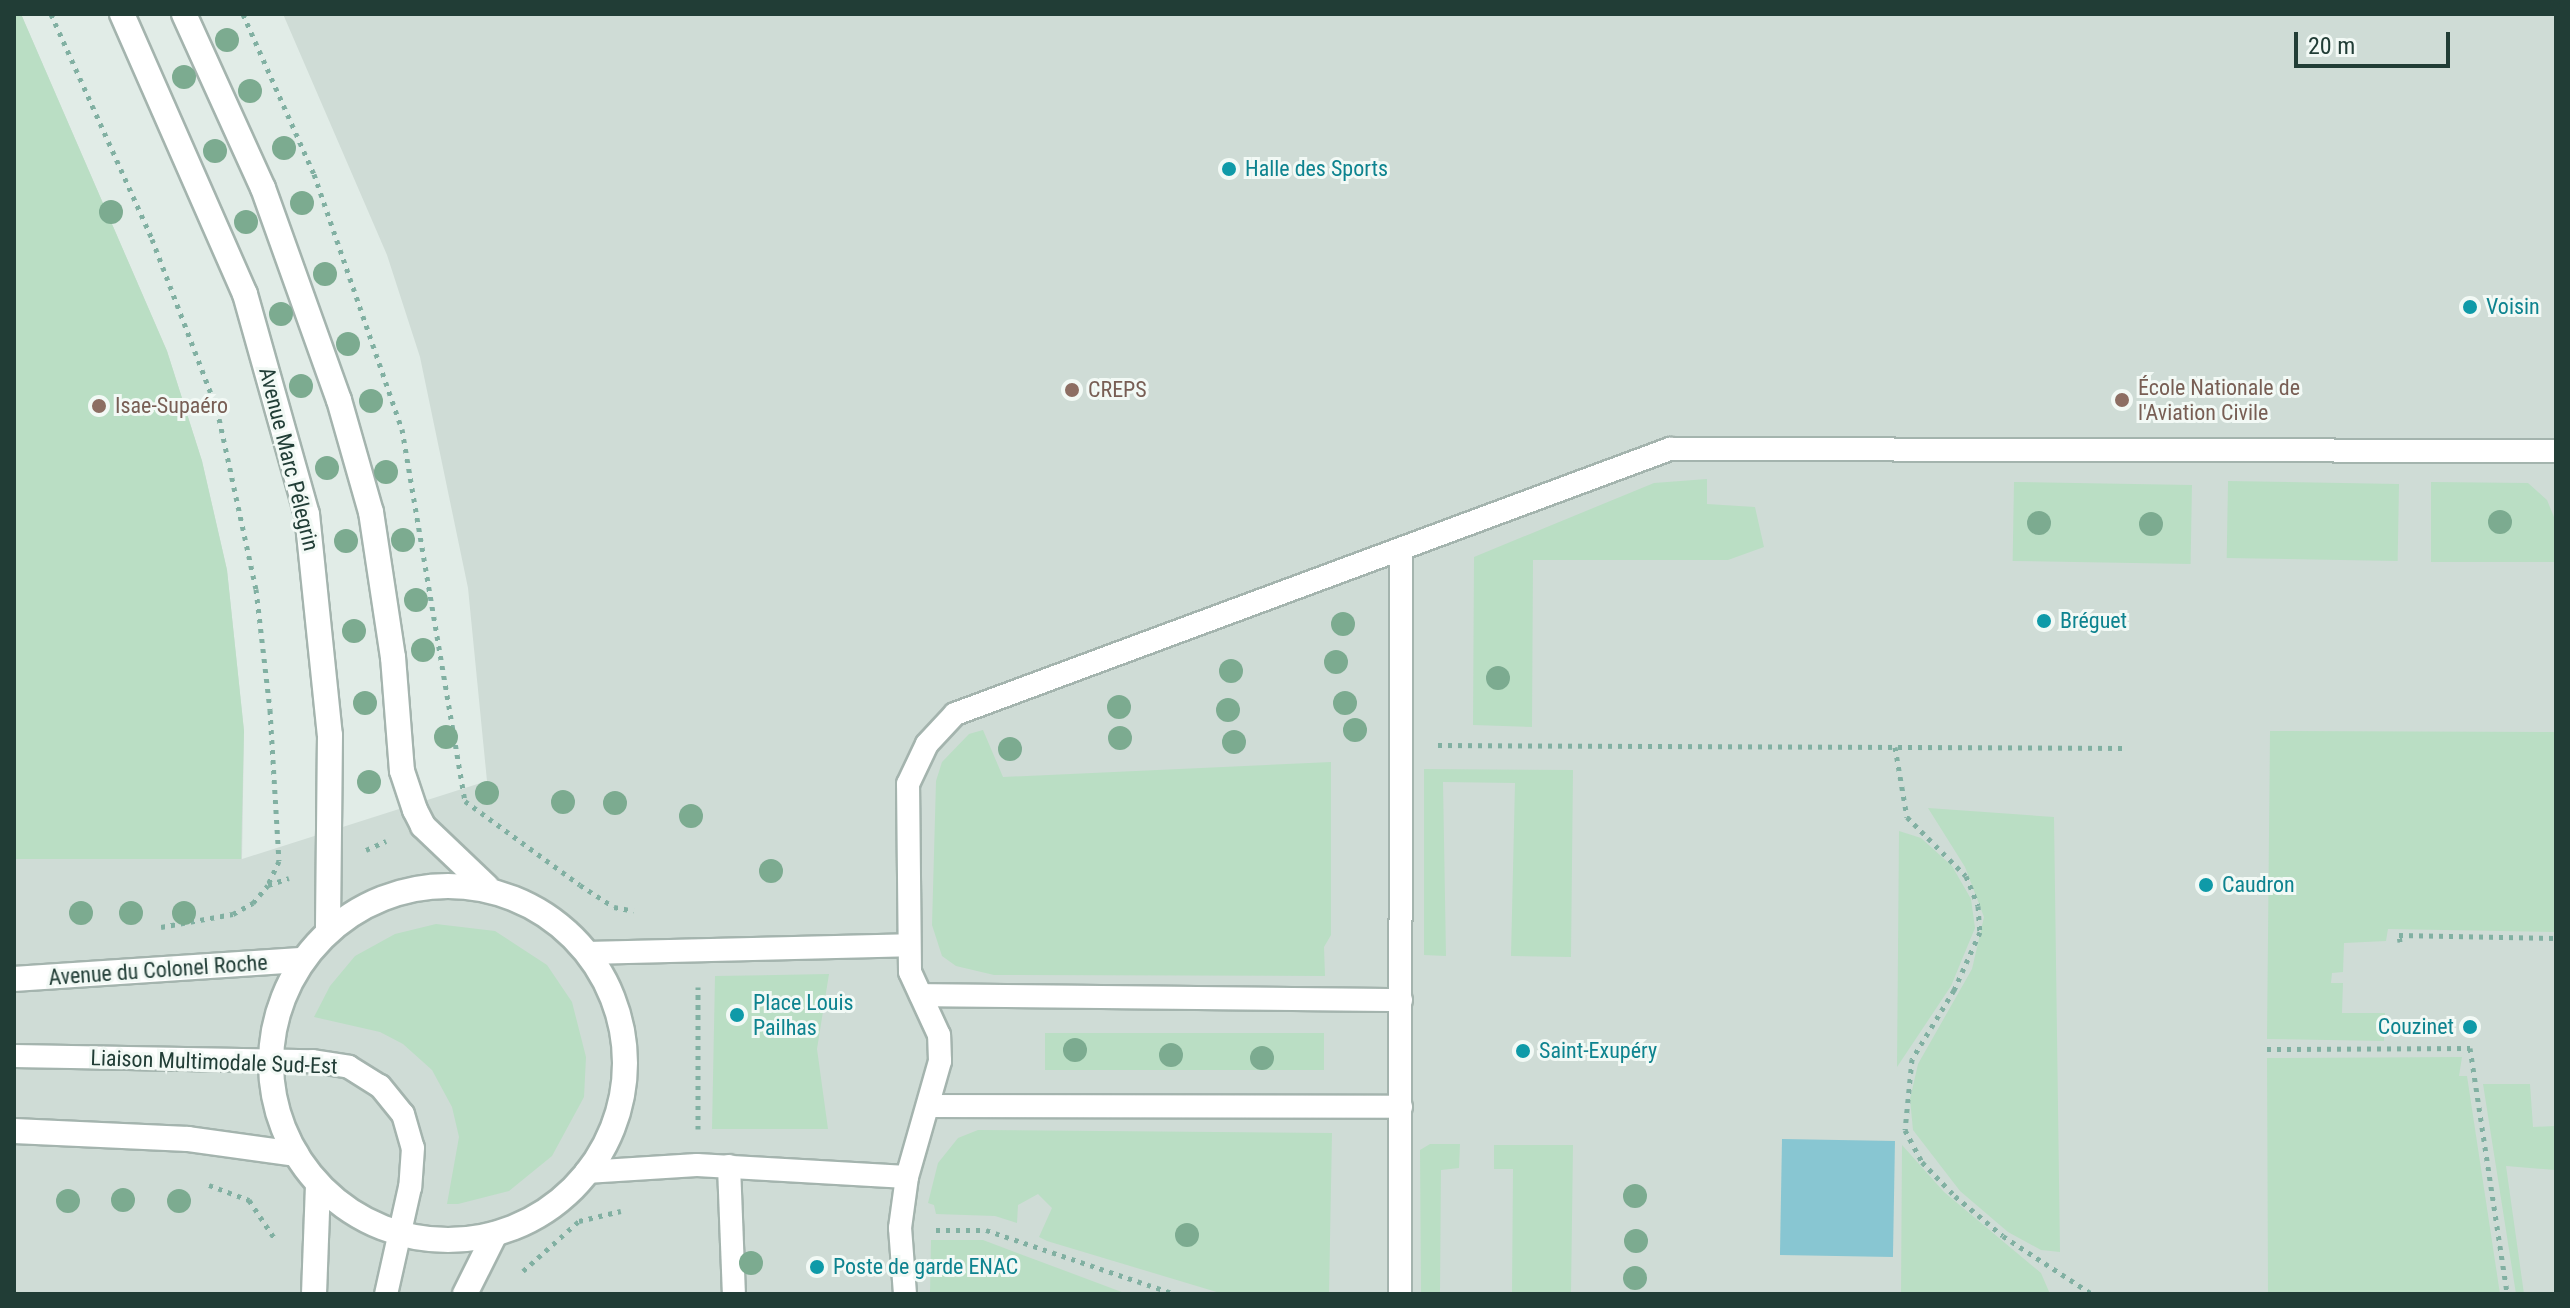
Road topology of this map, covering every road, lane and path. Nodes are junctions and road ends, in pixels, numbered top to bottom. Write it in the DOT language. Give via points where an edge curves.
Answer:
graph roads {
  1 [pos="51,14"];
  2 [pos="122,14"];
  3 [pos="184,14"];
  4 [pos="2556,451"];
  5 [pos="1401,553"];
  6 [pos="1401,745"];
  7 [pos="1895,747"];
  8 [pos="2125,748"];
  9 [pos="465,801"];
  10 [pos="487,887"];
  11 [pos="640,912"];
  12 [pos="190,919"];
  13 [pos="328,931"];
  14 [pos="2556,938"];
  15 [pos="2400,942"];
  16 [pos="908,945"];
  17 [pos="587,953"];
  18 [pos="303,960"];
  19 [pos="698,978"];
  20 [pos="14,979"];
  21 [pos="921,995"];
  22 [pos="1401,1000"];
  23 [pos="2267,1049"];
  24 [pos="14,1056"];
  25 [pos="270,1061"];
  26 [pos="929,1106"];
  27 [pos="1401,1107"];
  28 [pos="698,1130"];
  29 [pos="14,1131"];
  30 [pos="296,1154"];
  31 [pos="729,1166"];
  32 [pos="586,1172"];
  33 [pos="907,1177"];
  34 [pos="199,1183"];
  35 [pos="318,1185"];
  36 [pos="636,1210"];
  37 [pos="401,1234"];
  38 [pos="495,1234"];
  39 [pos="281,1248"];
  40 [pos="520,1274"];
  41 [pos="314,1294"];
  42 [pos="386,1294"];
  43 [pos="465,1294"];
  44 [pos="734,1294"];
  45 [pos="905,1294"];
  46 [pos="1400,1294"];
  47 [pos="2092,1294"];
  48 [pos="2507,1294"];
  1 -- 12 [label="path" via="152,239 217,409 256,589 279,861 253,903 233,914"];
  2 -- 13 [label="street, Avenue Marc Pélegrin" via="245,294 307,514 330,735"];
  3 -- 10 [label="street" via="263,188 339,400 371,512 393,657 402,771 415,810 423,826"];
  4 -- 5 [label="lane" via="1670,449"];
  5 -- 6 [label="lane"];
  5 -- 16 [label="lane" via="955,714 927,744 908,784"];
  6 -- 7 [label="path"];
  6 -- 22 [label="lane"];
  7 -- 8 [label="path"];
  7 -- 47 [label="path" via="1907,817 1966,876 1978,906 1980,932 1954,990 1912,1059 1905,1130 1922,1162 1955,1196 2003,1236"];
  9 -- 11 [label="path" via="614,907"];
  10 -- 13 [label="street" via="411,889 367,905"];
  10 -- 17 [label="street" via="551,919"];
  13 -- 18 [label="street"];
  14 -- 15 [label="path" via="2399,935"];
  16 -- 17 [label="lane"];
  16 -- 21 [label="lane" via="910,972"];
  17 -- 32 [label="street" via="613,998 625,1047 622,1100 604,1148"];
  18 -- 20 [label="street, Avenue du Colonel Roche"];
  18 -- 25 [label="street" via="278,1008"];
  19 -- 28 [label="path"];
  21 -- 22 [label="lane"];
  21 -- 26 [label="lane" via="939,1035 937,1085"];
  22 -- 27 [label="lane"];
  23 -- 48 [label="path" via="2470,1048"];
  24 -- 25 [label="lane, Liaison Multimodale Sud-Est"];
  25 -- 30 [label="street" via="276,1110"];
  25 -- 37 [label="lane, Liaison Multimodale Sud-Est" via="349,1067 380,1086 403,1114 413,1148"];
  26 -- 27 [label="lane"];
  26 -- 33 [label="lane" via="915,1135"];
  27 -- 46 [label="lane"];
  29 -- 30 [label="street" via="188,1139"];
  30 -- 35 [label="street"];
  31 -- 32 [label="lane"];
  31 -- 33 [label="lane"];
  31 -- 44 [label="lane"];
  32 -- 38 [label="street" via="574,1190 538,1217"];
  33 -- 45 [label="lane" via="900,1228"];
  34 -- 39 [label="path" via="249,1200"];
  35 -- 37 [label="street" via="357,1216"];
  35 -- 41 [label="street"];
  36 -- 40 [label="path" via="579,1221"];
  37 -- 38 [label="street" via="449,1241"];
  37 -- 42 [label="lane, Liaison Multimodale Sud-Est"];
  38 -- 43 [label="street"];
}
